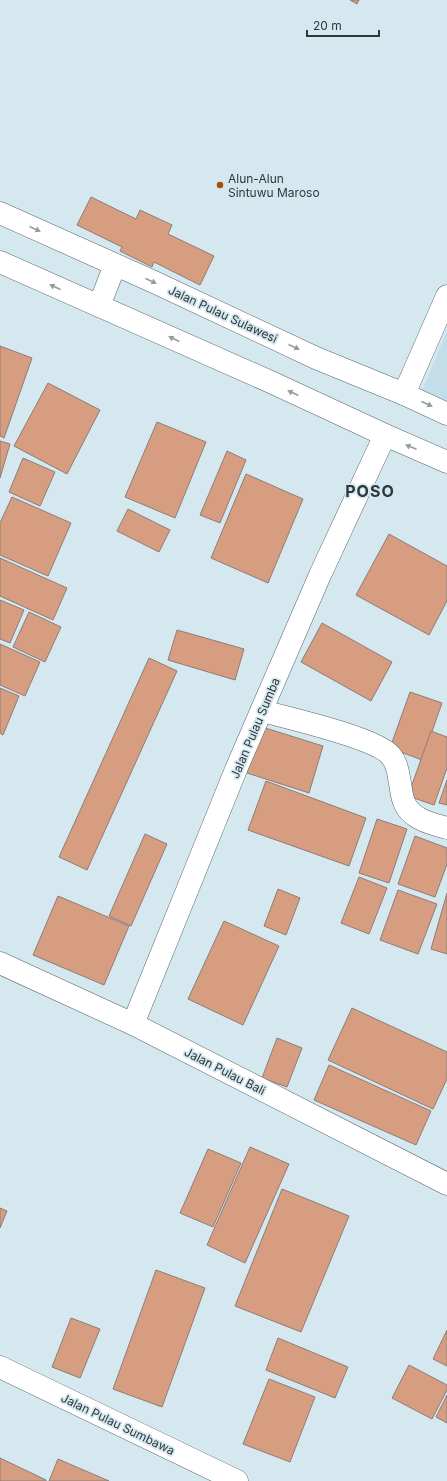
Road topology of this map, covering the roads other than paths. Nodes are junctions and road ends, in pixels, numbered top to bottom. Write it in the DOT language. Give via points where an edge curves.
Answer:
graph roads {
  1 [pos="0,213"];
  2 [pos="0,262"];
  3 [pos="115,265"];
  4 [pos="447,296"];
  5 [pos="100,306"];
  6 [pos="404,394"];
  7 [pos="447,414"];
  8 [pos="384,435"];
  9 [pos="447,462"];
  10 [pos="262,711"];
  11 [pos="447,828"];
  12 [pos="0,963"];
  13 [pos="133,1024"];
  14 [pos="447,1184"];
  15 [pos="0,1367"];
  16 [pos="237,1481"];
  1 -- 3 [label="street, Jalan Pulau Sulawesi, one-way"];
  5 -- 2 [label="street, one-way"];
  3 -- 5 [label="street"];
  3 -- 6 [label="street, Jalan Pulau Sulawesi, one-way" via="316,358"];
  4 -- 6 [label="street"];
  8 -- 5 [label="street, one-way"];
  6 -- 7 [label="street, Jalan Pulau Sulawesi, one-way"];
  9 -- 8 [label="street, one-way"];
  8 -- 10 [label="street, Jalan Pulau Sumba"];
  10 -- 11 [label="street" via="344,733 383,748 397,765 404,803 412,813 420,819"];
  10 -- 13 [label="street, Jalan Pulau Sumba"];
  12 -- 13 [label="street, Jalan Pulau Bali"];
  13 -- 14 [label="street, Jalan Pulau Bali"];
  15 -- 16 [label="street, Jalan Pulau Sumbawa"];
}
